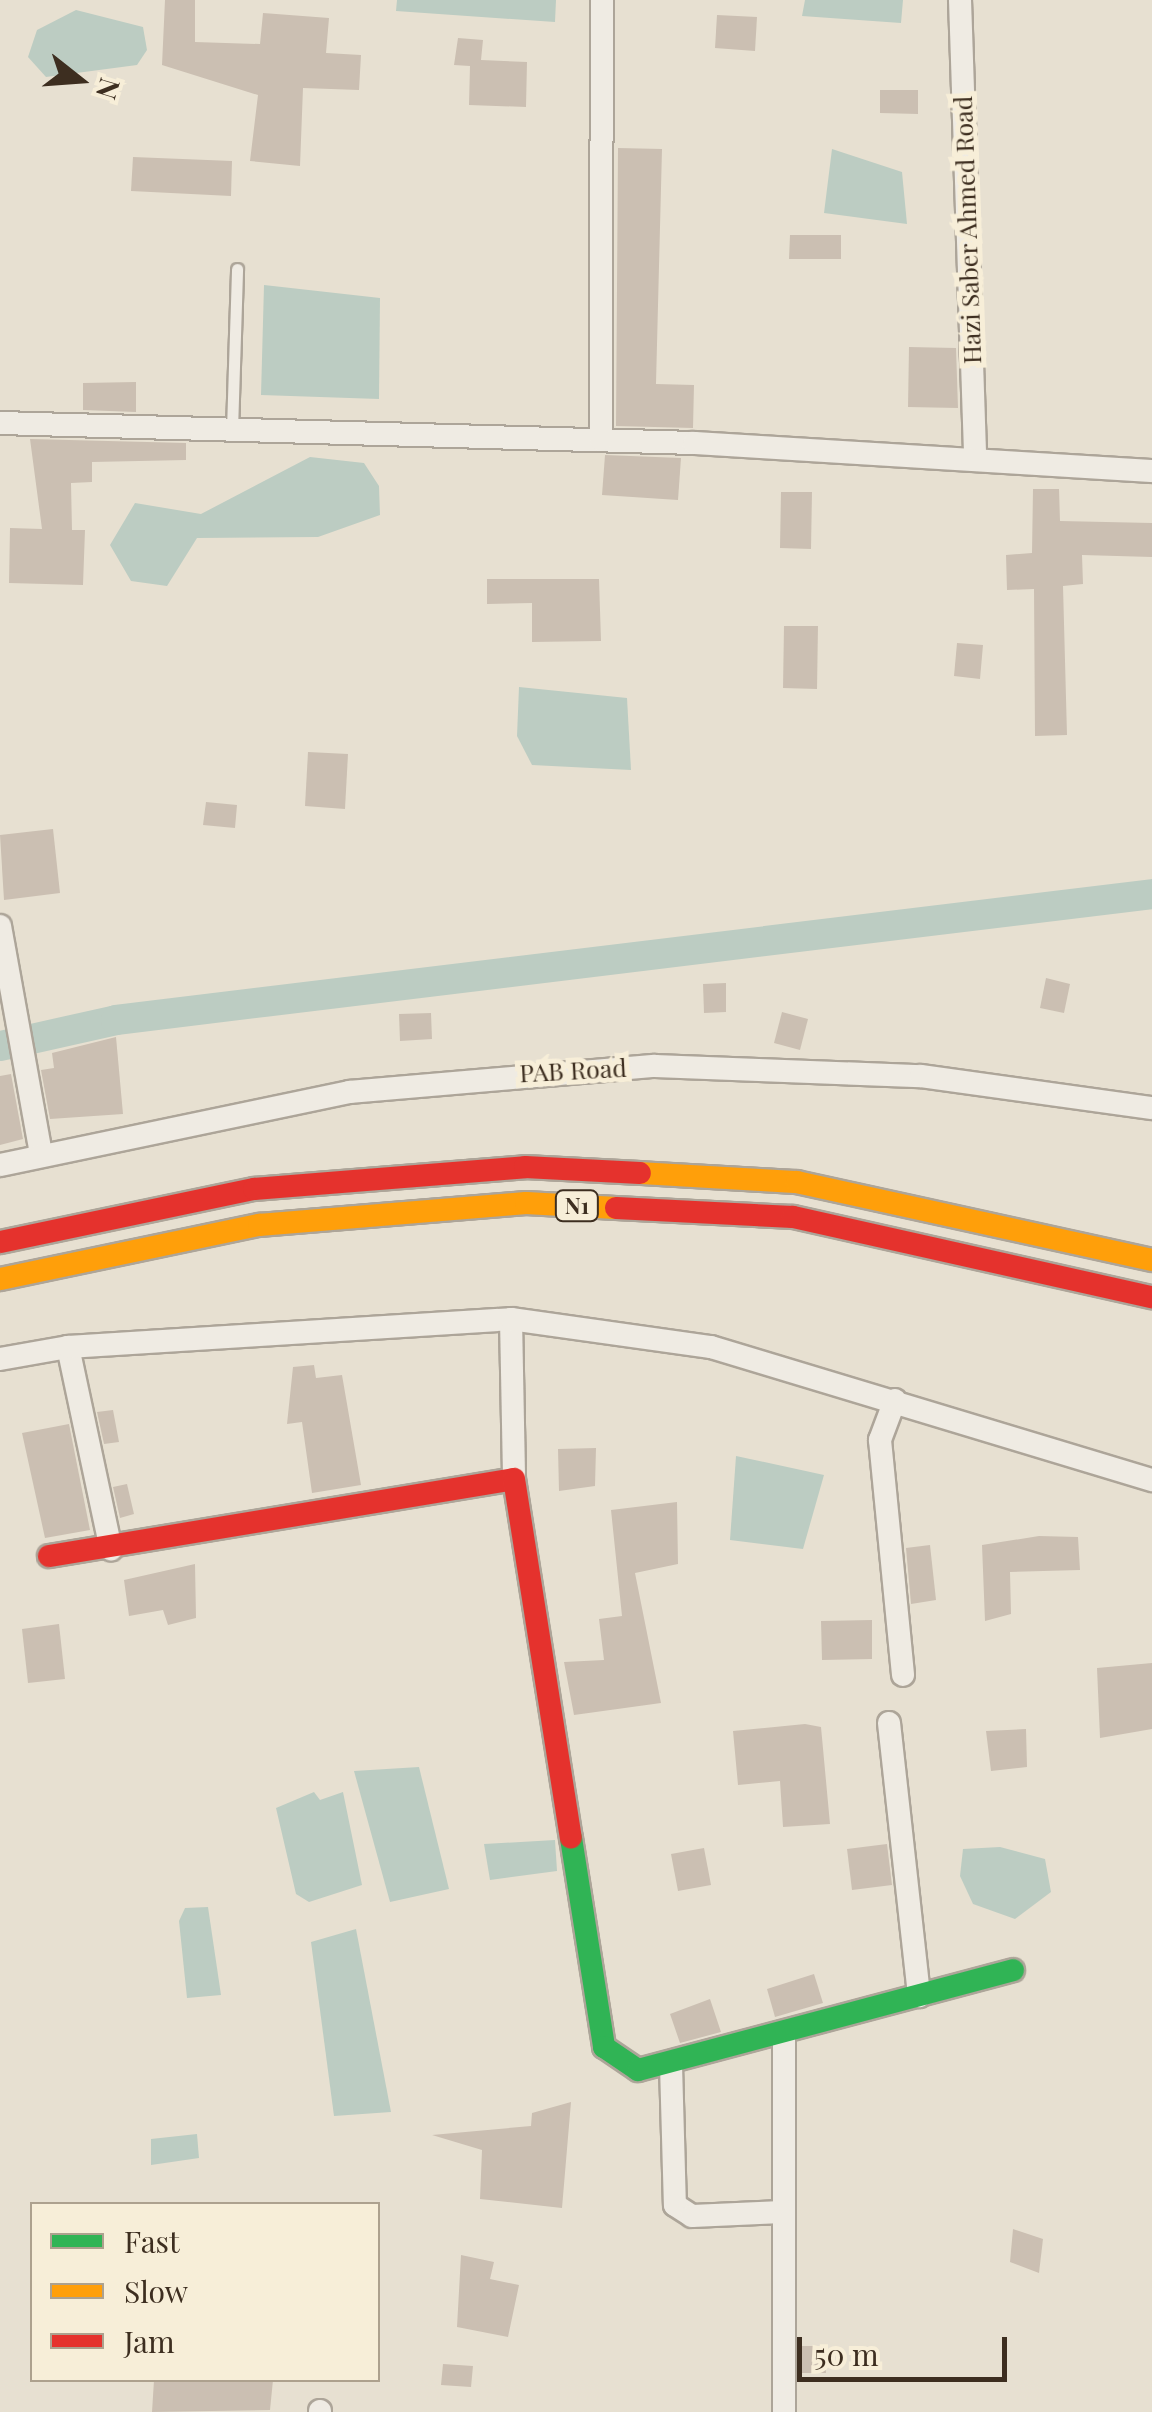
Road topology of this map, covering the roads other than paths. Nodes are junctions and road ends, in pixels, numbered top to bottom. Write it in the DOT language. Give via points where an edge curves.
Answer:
graph roads {
  1 [pos="602,0"];
  2 [pos="960,0"];
  3 [pos="237,269"];
  4 [pos="0,423"];
  5 [pos="232,430"];
  6 [pos="601,440"];
  7 [pos="975,460"];
  8 [pos="1152,471"];
  9 [pos="0,926"];
  10 [pos="1152,1108"];
  11 [pos="41,1155"];
  12 [pos="0,1165"];
  13 [pos="0,1242"];
  14 [pos="1152,1260"];
  15 [pos="0,1279"];
  16 [pos="1152,1297"];
  17 [pos="511,1319"];
  18 [pos="68,1347"];
  19 [pos="0,1360"];
  20 [pos="895,1400"];
  21 [pos="514,1480"];
  22 [pos="1152,1480"];
  23 [pos="111,1549"];
  24 [pos="49,1556"];
  25 [pos="903,1675"];
  26 [pos="889,1723"];
  27 [pos="1013,1970"];
  28 [pos="919,1996"];
  29 [pos="784,2034"];
  30 [pos="671,2065"];
  31 [pos="782,2212"];
  32 [pos="784,2412"];
  1 -- 6 [label="street"];
  2 -- 7 [label="street, Hazi Saber Ahmed Road"];
  3 -- 5 [label="lane"];
  4 -- 5 [label="street"];
  5 -- 6 [label="street"];
  6 -- 7 [label="street"];
  7 -- 8 [label="street"];
  9 -- 11 [label="street"];
  10 -- 11 [label="street, PAB Road" via="921,1076 636,1066 349,1092"];
  11 -- 12 [label="street, PAB Road"];
  13 -- 14 [label="main road, N1" via="254,1189 526,1168 797,1182"];
  15 -- 16 [label="main road, N1" via="259,1224 526,1203 793,1218"];
  17 -- 18 [label="street"];
  17 -- 20 [label="street" via="710,1347"];
  17 -- 21 [label="street"];
  18 -- 19 [label="street"];
  18 -- 23 [label="street"];
  20 -- 22 [label="street"];
  20 -- 25 [label="street" via="880,1440"];
  21 -- 23 [label="main road"];
  21 -- 30 [label="main road" via="604,2047 638,2070"];
  23 -- 24 [label="main road"];
  26 -- 28 [label="street"];
  27 -- 28 [label="main road"];
  28 -- 29 [label="main road"];
  29 -- 30 [label="main road"];
  29 -- 31 [label="street"];
  30 -- 31 [label="street" via="675,2205 692,2216"];
  31 -- 32 [label="street"];
}
